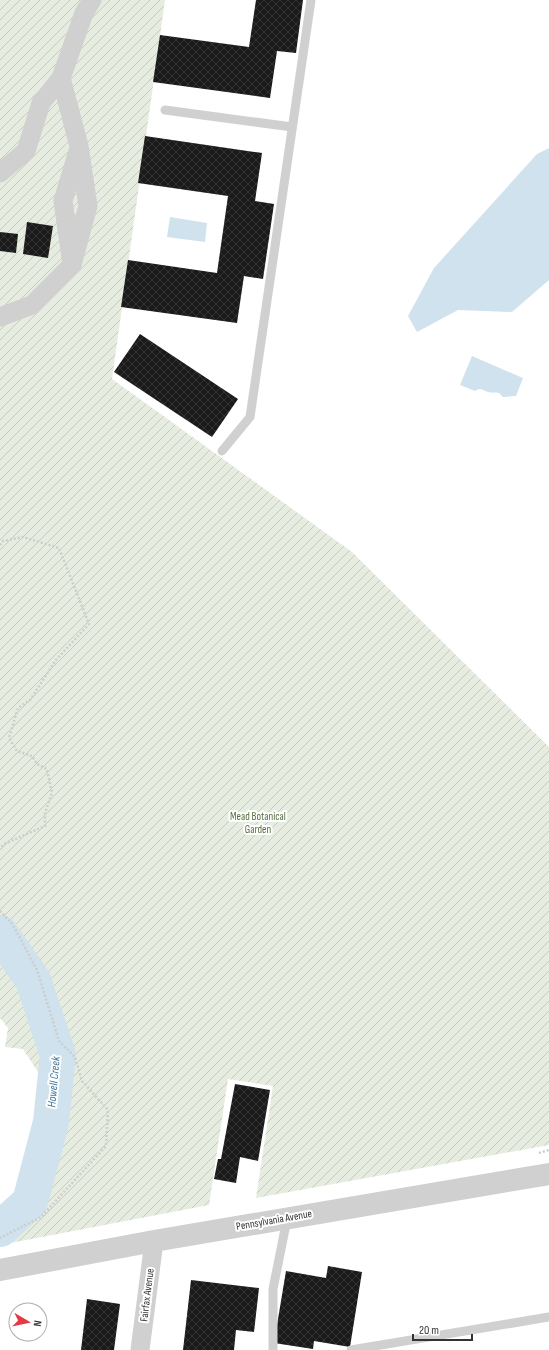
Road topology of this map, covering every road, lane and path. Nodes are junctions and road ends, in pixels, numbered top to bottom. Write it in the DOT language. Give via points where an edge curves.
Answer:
graph roads {
  1 [pos="92,0"];
  2 [pos="311,0"];
  3 [pos="61,78"];
  4 [pos="165,110"];
  5 [pos="292,127"];
  6 [pos="0,173"];
  7 [pos="0,317"];
  8 [pos="222,450"];
  9 [pos="0,545"];
  10 [pos="0,849"];
  11 [pos="0,911"];
  12 [pos="549,1174"];
  13 [pos="288,1218"];
  14 [pos="0,1238"];
  15 [pos="154,1241"];
  16 [pos="0,1270"];
  17 [pos="549,1317"];
  18 [pos="140,1350"];
  19 [pos="273,1350"];
  20 [pos="351,1350"];
  1 -- 3 [label="street" via="84,13"];
  2 -- 5 [label="lane"];
  3 -- 6 [label="street" via="41,103 26,151"];
  3 -- 7 [label="street" via="80,146 88,206 72,265 32,305"];
  4 -- 5 [label="lane"];
  5 -- 8 [label="lane" via="250,417"];
  9 -- 10 [label="path" via="3,541 23,537 59,548 89,624 56,660 30,700 18,708 9,738 17,752 32,756 37,764 47,769 52,793 45,813 45,826 4,844"];
  11 -- 14 [label="path" via="13,925 37,970 59,1041 75,1057 82,1081 108,1110 106,1146 41,1218"];
  12 -- 13 [label="street, Pennsylvania Avenue"];
  13 -- 15 [label="street, Pennsylvania Avenue"];
  13 -- 19 [label="lane" via="273,1289"];
  15 -- 16 [label="street, Pennsylvania Avenue"];
  15 -- 18 [label="street, Fairfax Avenue"];
  17 -- 20 [label="lane"];
}
